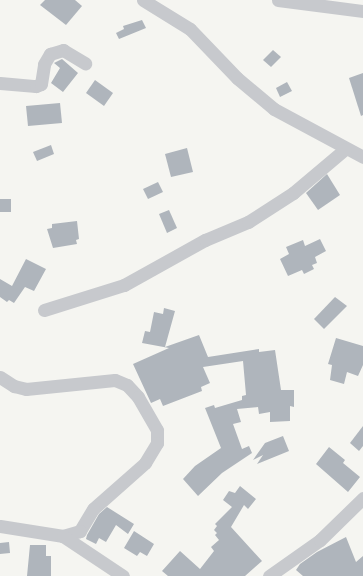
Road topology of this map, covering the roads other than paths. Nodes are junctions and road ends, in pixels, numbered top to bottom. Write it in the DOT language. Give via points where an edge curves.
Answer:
graph roads {
  1 [pos="143,0"];
  2 [pos="278,0"];
  3 [pos="363,12"];
  4 [pos="85,63"];
  5 [pos="0,83"];
  6 [pos="345,149"];
  7 [pos="363,157"];
  8 [pos="44,310"];
  9 [pos="0,378"];
  10 [pos="363,498"];
  11 [pos="0,526"];
  12 [pos="63,536"];
  13 [pos="276,575"];
  14 [pos="123,576"];
  1 -- 6 [label="street" via="190,29 237,78 274,109"];
  2 -- 3 [label="street"];
  4 -- 5 [label="street" via="62,50 50,54 44,64 41,84 36,86"];
  6 -- 7 [label="street"];
  6 -- 8 [label="street" via="293,193 248,222 205,240 124,285"];
  9 -- 12 [label="street" via="26,389 115,380 127,385 138,397 157,430 157,443 145,463 93,509 80,531"];
  10 -- 13 [label="street" via="338,526"];
  11 -- 12 [label="street"];
  12 -- 14 [label="street"];
}
